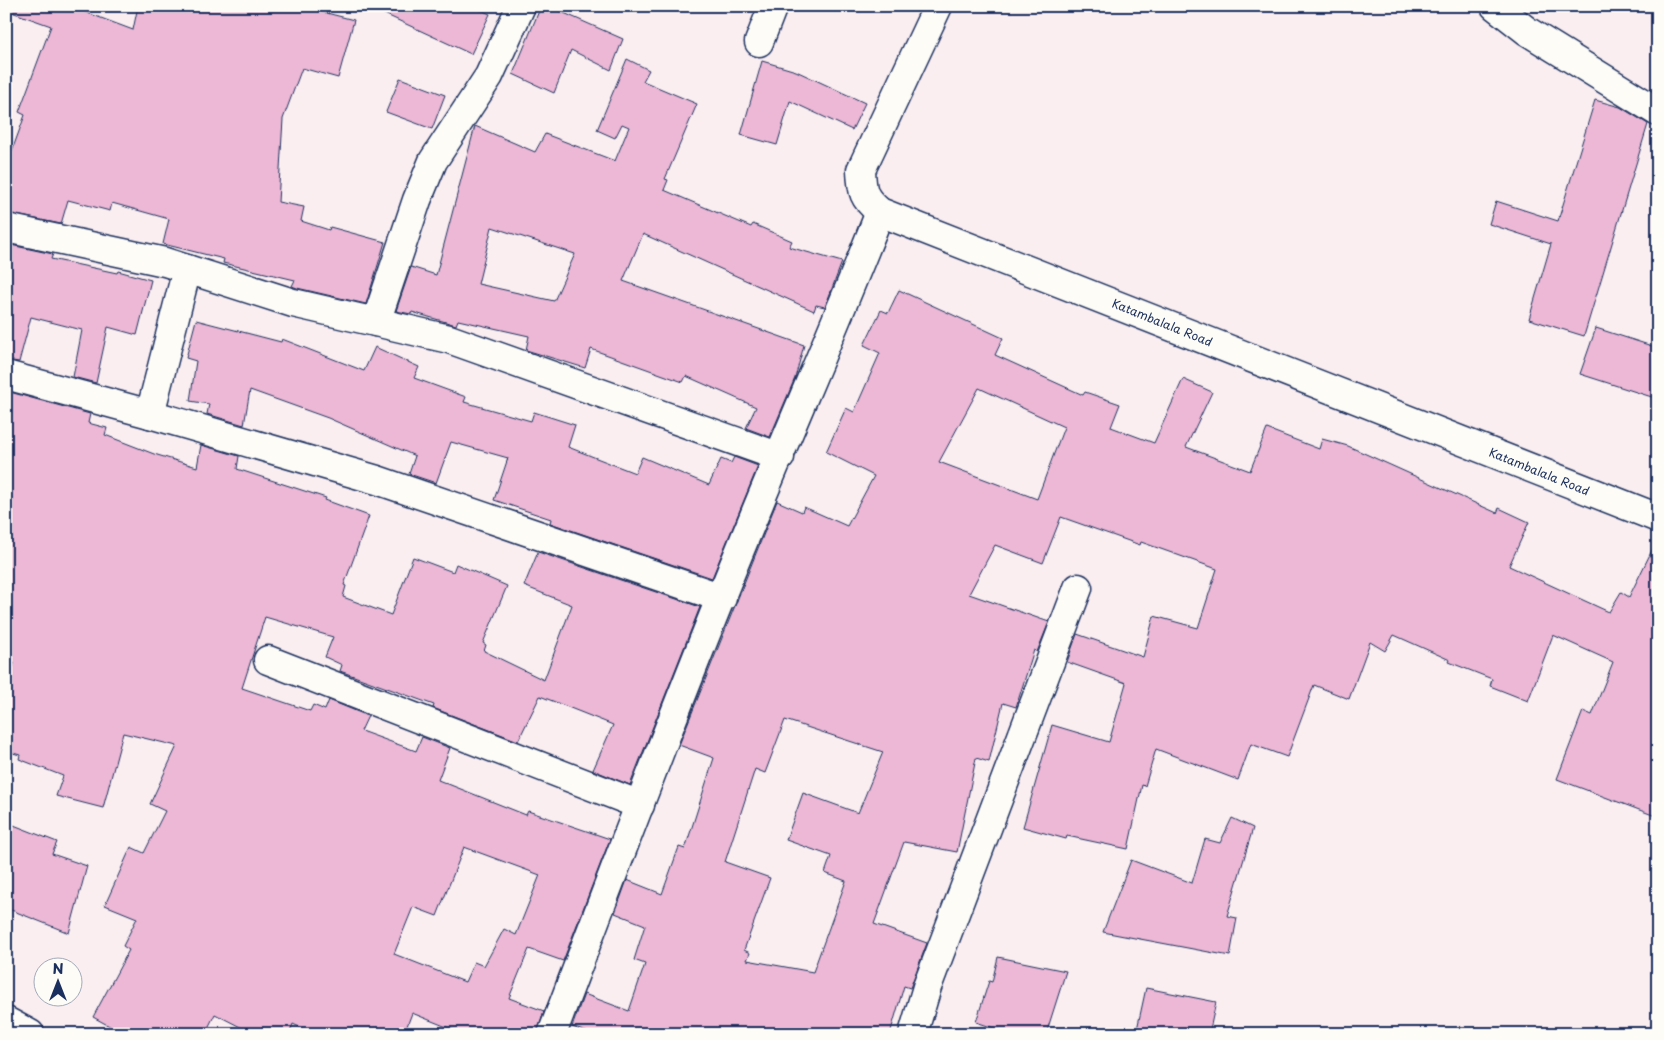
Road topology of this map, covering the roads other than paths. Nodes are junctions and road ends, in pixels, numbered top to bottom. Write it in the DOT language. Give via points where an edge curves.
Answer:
graph roads {
  1 [pos="521,6"];
  2 [pos="774,6"];
  3 [pos="938,6"];
  4 [pos="1495,6"];
  5 [pos="759,42"];
  6 [pos="1658,112"];
  7 [pos="880,212"];
  8 [pos="6,228"];
  9 [pos="187,269"];
  10 [pos="376,322"];
  11 [pos="6,375"];
  12 [pos="150,414"];
  13 [pos="780,458"];
  14 [pos="1658,518"];
  15 [pos="1078,588"];
  16 [pos="722,598"];
  17 [pos="268,660"];
  18 [pos="640,805"];
  19 [pos="6,1021"];
  20 [pos="30,1034"];
  21 [pos="552,1034"];
  22 [pos="912,1034"];
  1 -- 10 [label="street" via="490,76 433,161"];
  2 -- 5 [label="street"];
  3 -- 7 [label="street, Katambalala Road" via="861,170 867,201"];
  4 -- 6 [label="street" via="1527,31"];
  7 -- 13 [label="street"];
  7 -- 14 [label="street, Katambalala Road"];
  8 -- 9 [label="street"];
  9 -- 10 [label="street" via="293,303"];
  9 -- 12 [label="street"];
  10 -- 13 [label="street" via="449,339"];
  11 -- 12 [label="street"];
  12 -- 16 [label="street" via="377,480"];
  13 -- 16 [label="street"];
  15 -- 22 [label="street"];
  16 -- 18 [label="street"];
  17 -- 18 [label="street"];
  18 -- 21 [label="street"];
  19 -- 20 [label="street"];
}
